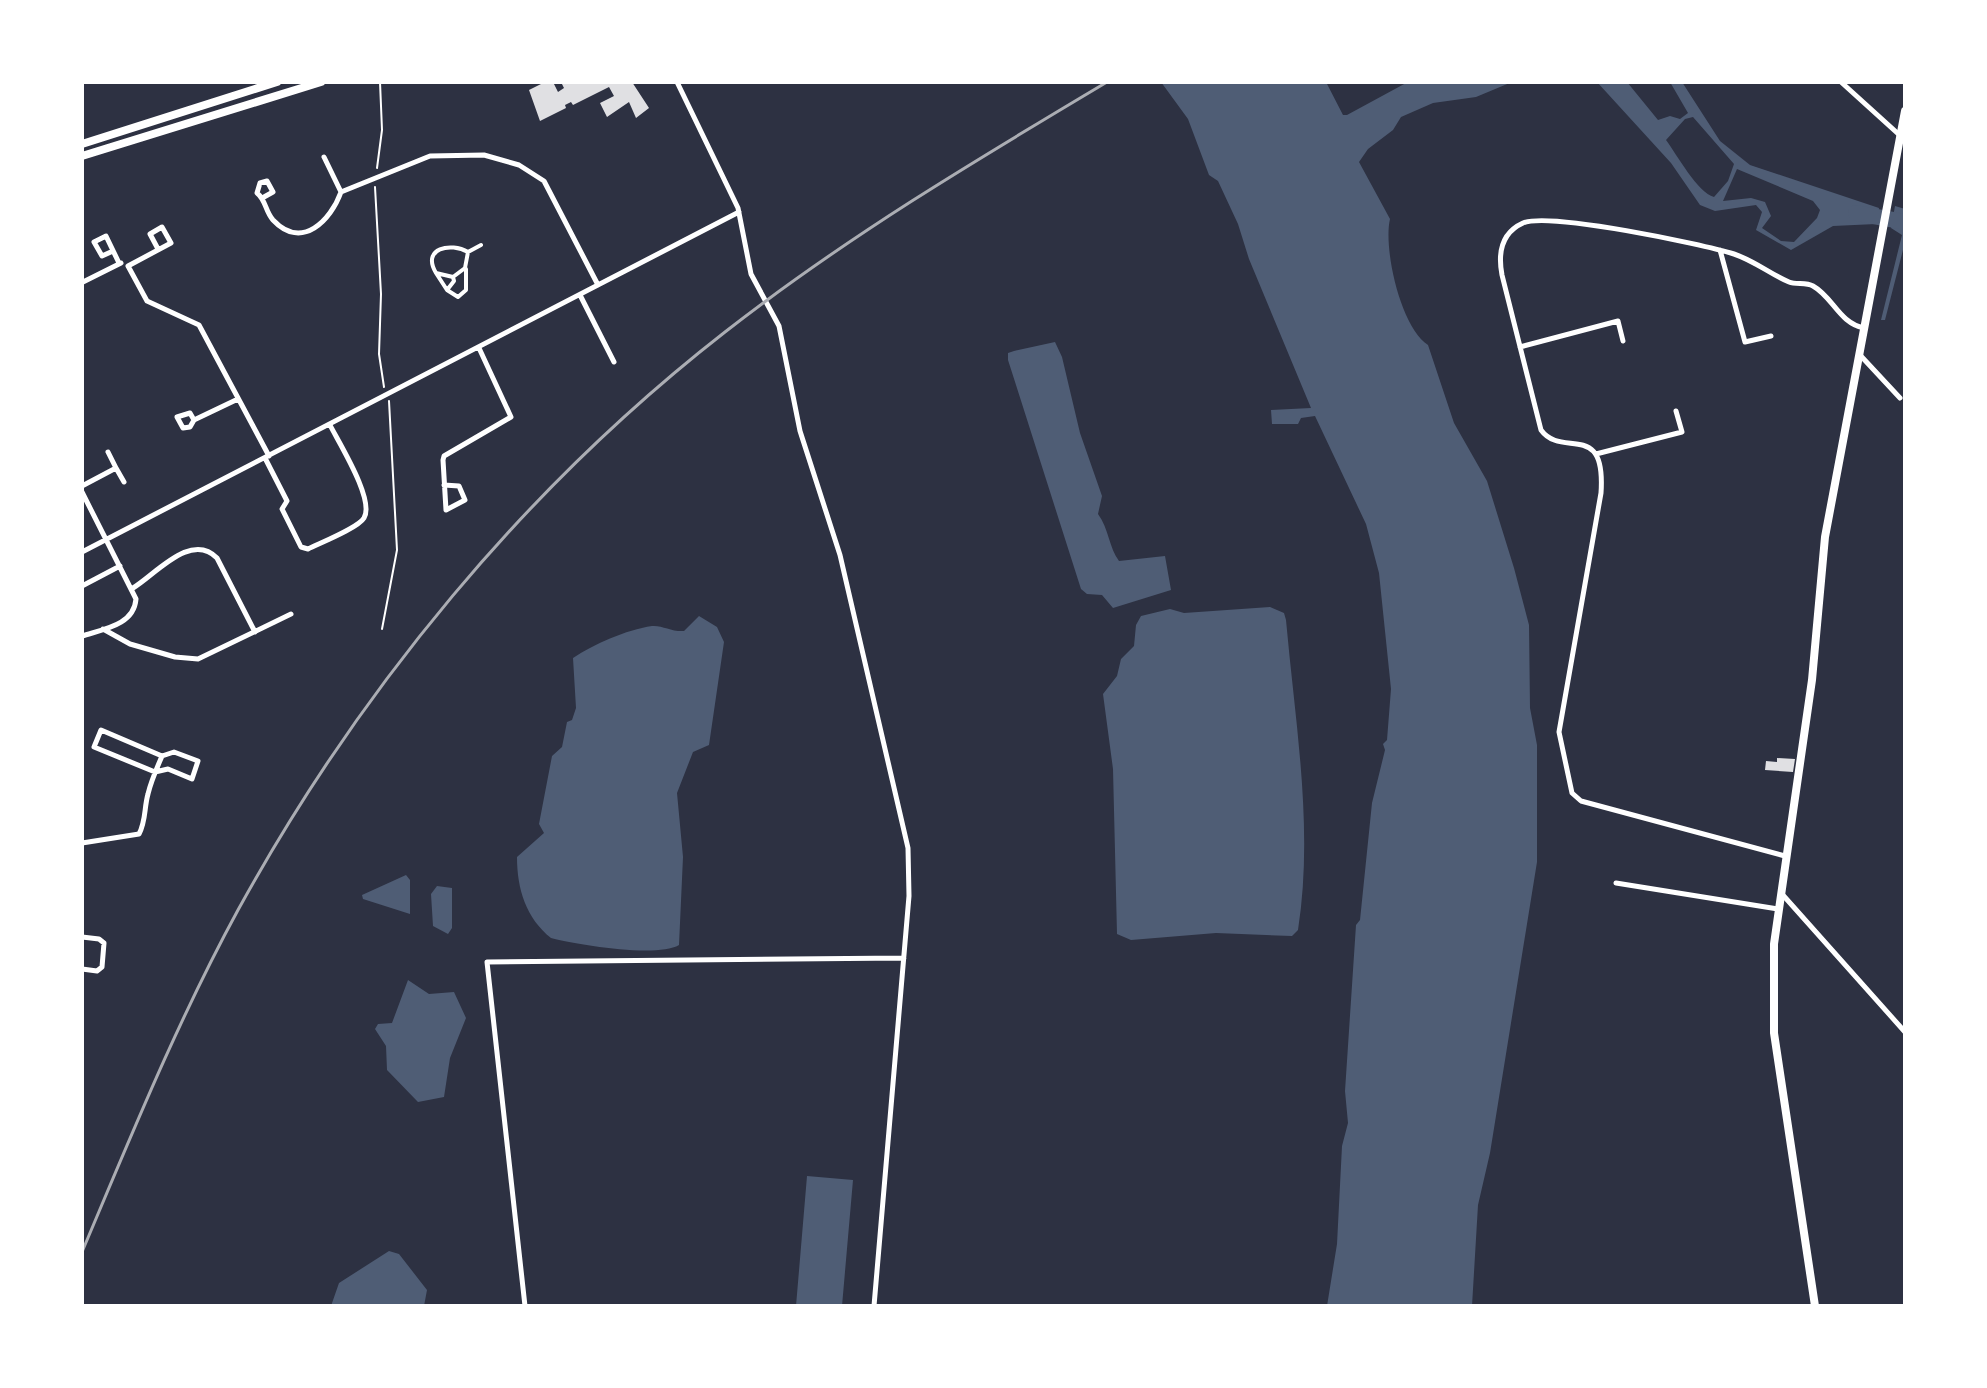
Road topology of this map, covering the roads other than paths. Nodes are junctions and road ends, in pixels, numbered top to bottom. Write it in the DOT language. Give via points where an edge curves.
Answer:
graph roads {
  1 [pos="277,82"];
  2 [pos="321,82"];
  3 [pos="677,82"];
  4 [pos="1841,82"];
  5 [pos="1905,111"];
  6 [pos="1903,138"];
  7 [pos="82,144"];
  8 [pos="324,157"];
  9 [pos="82,158"];
  10 [pos="341,192"];
  11 [pos="264,197"];
  12 [pos="739,212"];
  13 [pos="481,245"];
  14 [pos="158,249"];
  15 [pos="1720,250"];
  16 [pos="113,251"];
  17 [pos="468,252"];
  18 [pos="119,263"];
  19 [pos="128,266"];
  20 [pos="465,268"];
  21 [pos="436,273"];
  22 [pos="454,279"];
  23 [pos="83,282"];
  24 [pos="467,284"];
  25 [pos="598,285"];
  26 [pos="447,290"];
  27 [pos="580,295"];
  28 [pos="1865,328"];
  29 [pos="1771,336"];
  30 [pos="1623,341"];
  31 [pos="1520,347"];
  32 [pos="479,348"];
  33 [pos="1860,355"];
  34 [pos="614,362"];
  35 [pos="1900,398"];
  36 [pos="238,399"];
  37 [pos="1676,411"];
  38 [pos="194,420"];
  39 [pos="330,425"];
  40 [pos="108,452"];
  41 [pos="1596,454"];
  42 [pos="267,457"];
  43 [pos="116,468"];
  44 [pos="124,482"];
  45 [pos="444,485"];
  46 [pos="82,489"];
  47 [pos="107,541"];
  48 [pos="82,552"];
  49 [pos="120,566"];
  50 [pos="82,586"];
  51 [pos="133,588"];
  52 [pos="291,614"];
  53 [pos="103,629"];
  54 [pos="255,632"];
  55 [pos="82,636"];
  56 [pos="162,756"];
  57 [pos="155,772"];
  58 [pos="82,843"];
  59 [pos="1785,856"];
  60 [pos="1616,883"];
  61 [pos="1781,894"];
  62 [pos="1778,909"];
  63 [pos="82,937"];
  64 [pos="904,958"];
  65 [pos="82,969"];
  66 [pos="1905,1032"];
  67 [pos="525,1306"];
  68 [pos="874,1306"];
  69 [pos="1815,1306"];
  1 -- 7 [label="main road"];
  2 -- 9 [label="main road"];
  3 -- 12 [label="street"];
  4 -- 6 [label="street"];
  5 -- 6 [label="main road"];
  6 -- 28 [label="main road"];
  8 -- 10 [label="street"];
  10 -- 11 [label="street" via="329,219 305,231 275,222"];
  10 -- 25 [label="street" via="413,161 449,153 519,165 544,181"];
  12 -- 25 [label="street"];
  12 -- 64 [label="street" via="751,274 779,326 800,431 840,555 904,827 909,880"];
  13 -- 17 [label="street"];
  14 -- 19 [label="street"];
  15 -- 28 [label="street" via="1762,265 1790,283 1813,286 1851,324"];
  15 -- 29 [label="street" via="1745,342"];
  15 -- 31 [label="street" via="1600,228 1526,222 1506,238 1499,261"];
  16 -- 18 [label="street"];
  17 -- 20 [label="street"];
  17 -- 21 [label="street" via="440,247 433,256"];
  18 -- 19 [label="street"];
  18 -- 23 [label="street"];
  19 -- 36 [label="street" via="147,301 199,325"];
  20 -- 22 [label="street"];
  20 -- 24 [label="street"];
  21 -- 22 [label="street"];
  21 -- 26 [label="street"];
  22 -- 24 [label="street"];
  22 -- 26 [label="street"];
  24 -- 26 [label="street" via="458,297"];
  25 -- 27 [label="street"];
  27 -- 32 [label="street"];
  27 -- 34 [label="street"];
  28 -- 33 [label="main road"];
  30 -- 31 [label="street" via="1618,321"];
  31 -- 41 [label="street" via="1546,436 1578,443"];
  32 -- 39 [label="street"];
  32 -- 45 [label="street" via="511,417 444,456"];
  33 -- 35 [label="street"];
  33 -- 59 [label="main road" via="1825,537 1812,680"];
  36 -- 38 [label="street"];
  36 -- 42 [label="street"];
  37 -- 41 [label="street" via="1682,432"];
  39 -- 42 [label="street"];
  39 -- 42 [label="street" via="366,497 364,518 334,536 308,549 301,547 282,509 287,501"];
  40 -- 43 [label="street"];
  41 -- 59 [label="street" via="1601,493 1559,732 1572,793 1581,801"];
  42 -- 47 [label="street"];
  43 -- 44 [label="street"];
  43 -- 46 [label="street"];
  45 -- 45 [label="street" via="446,510 465,500 459,486"];
  46 -- 47 [label="street"];
  47 -- 48 [label="street"];
  47 -- 49 [label="street"];
  49 -- 50 [label="street"];
  49 -- 51 [label="street"];
  51 -- 53 [label="street" via="136,605 130,616"];
  51 -- 54 [label="street" via="188,552 207,551 217,558"];
  52 -- 54 [label="street"];
  53 -- 54 [label="street" via="130,644 190,659 214,654"];
  53 -- 55 [label="street"];
  56 -- 57 [label="street"];
  56 -- 57 [label="street" via="174,752 198,761 192,779 168,769"];
  56 -- 57 [label="street" via="101,730 94,747"];
  57 -- 58 [label="street" via="139,834"];
  59 -- 61 [label="main road"];
  60 -- 62 [label="street"];
  61 -- 62 [label="main road"];
  61 -- 66 [label="street"];
  62 -- 69 [label="main road" via="1774,1033"];
  63 -- 65 [label="street" via="104,943 102,967"];
  64 -- 67 [label="street" via="487,962"];
  64 -- 68 [label="street"];
}
